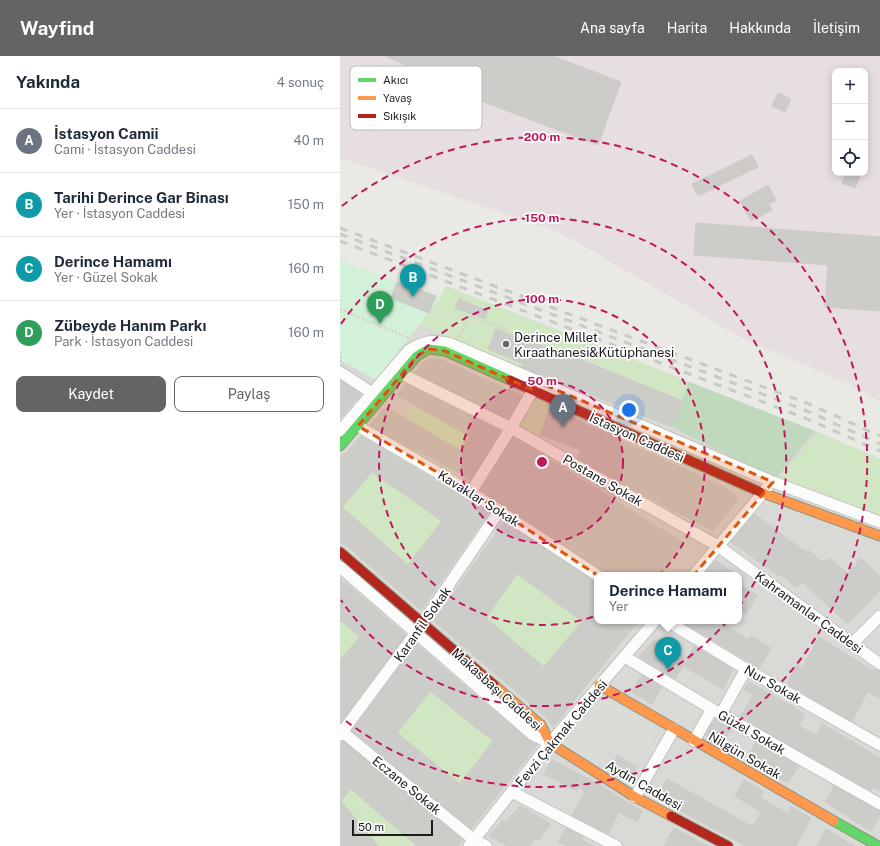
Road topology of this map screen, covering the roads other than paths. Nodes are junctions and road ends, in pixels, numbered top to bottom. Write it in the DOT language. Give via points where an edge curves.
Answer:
graph roads {
  1 [pos="340,372"];
  2 [pos="402,374"];
  3 [pos="535,386"];
  4 [pos="372,393"];
  5 [pos="358,426"];
  6 [pos="511,428"];
  7 [pos="340,431"];
  8 [pos="340,446"];
  9 [pos="773,482"];
  10 [pos="471,492"];
  11 [pos="762,493"];
  12 [pos="500,510"];
  13 [pos="880,522"];
  14 [pos="880,536"];
  15 [pos="718,546"];
  16 [pos="340,552"];
  17 [pos="340,567"];
  18 [pos="594,572"];
  19 [pos="696,572"];
  20 [pos="880,616"];
  21 [pos="423,623"];
  22 [pos="652,624"];
  23 [pos="672,624"];
  24 [pos="415,634"];
  25 [pos="852,644"];
  26 [pos="625,657"];
  27 [pos="880,664"];
  28 [pos="746,670"];
  29 [pos="599,685"];
  30 [pos="716,712"];
  31 [pos="674,730"];
  32 [pos="341,732"];
  33 [pos="694,741"];
  34 [pos="550,743"];
  35 [pos="880,745"];
  36 [pos="512,792"];
  37 [pos="635,797"];
  38 [pos="880,804"];
  39 [pos="471,843"];
  40 [pos="486,846"];
  41 [pos="616,846"];
  42 [pos="728,846"];
  43 [pos="878,846"];
  1 -- 4 [label="street"];
  2 -- 3 [label="street, İstasyon Caddesi" via="417,356 429,349 445,351"];
  2 -- 5 [label="street, İstasyon Caddesi"];
  2 -- 6 [label="street, Postane Sokak"];
  3 -- 4 [label="street, İstasyon Caddesi" via="451,344 435,340 424,342 409,350"];
  3 -- 6 [label="street"];
  3 -- 9 [label="street, İstasyon Caddesi"];
  3 -- 11 [label="street, İstasyon Caddesi"];
  4 -- 7 [label="street, İstasyon Caddesi"];
  5 -- 8 [label="street, İstasyon Caddesi"];
  5 -- 10 [label="street, Kavaklar Sokak"];
  6 -- 10 [label="street"];
  6 -- 15 [label="street, Postane Sokak"];
  9 -- 11 [label="street"];
  9 -- 13 [label="street, İstasyon Caddesi"];
  10 -- 12 [label="street, Kavaklar Sokak"];
  11 -- 14 [label="street, İstasyon Caddesi"];
  11 -- 15 [label="street"];
  12 -- 18 [label="street, Kavaklar Sokak"];
  12 -- 21 [label="street, Karanfil Sokak"];
  15 -- 19 [label="street"];
  15 -- 25 [label="street, Kahramanlar Caddesi"];
  16 -- 21 [label="street, Makasbaşı Caddesi"];
  17 -- 24 [label="street, Makasbaşı Caddesi"];
  20 -- 25 [label="street"];
  21 -- 24 [label="street, Karanfil Sokak"];
  21 -- 34 [label="street, Makasbaşı Caddesi" via="541,725"];
  22 -- 26 [label="street, Fevzi Çakmak Caddesi"];
  23 -- 28 [label="street, Nur Sokak"];
  24 -- 32 [label="street, Karanfil Sokak"];
  24 -- 34 [label="street, Makasbaşı Caddesi" via="533,736"];
  25 -- 27 [label="street, Kahramanlar Caddesi"];
  26 -- 29 [label="street, Fevzi Çakmak Caddesi"];
  26 -- 30 [label="street, Güzel Sokak"];
  28 -- 30 [label="street"];
  28 -- 35 [label="street, Nur Sokak"];
  29 -- 31 [label="street, Nilgün Sokak"];
  29 -- 34 [label="street, Fevzi Çakmak Caddesi"];
  30 -- 33 [label="street"];
  30 -- 38 [label="street, Güzel Sokak"];
  31 -- 33 [label="street, Nilgün Sokak"];
  31 -- 37 [label="street"];
  32 -- 39 [label="street, Eczane Sokak"];
  33 -- 43 [label="street, Nilgün Sokak"];
  34 -- 36 [label="street, Fevzi Çakmak Caddesi"];
  34 -- 37 [label="street, Aydın Caddesi"];
  36 -- 39 [label="street, Fevzi Çakmak Caddesi"];
  36 -- 41 [label="street"];
  37 -- 42 [label="street, Aydın Caddesi"];
  39 -- 40 [label="street, Eczane Sokak"];
}
